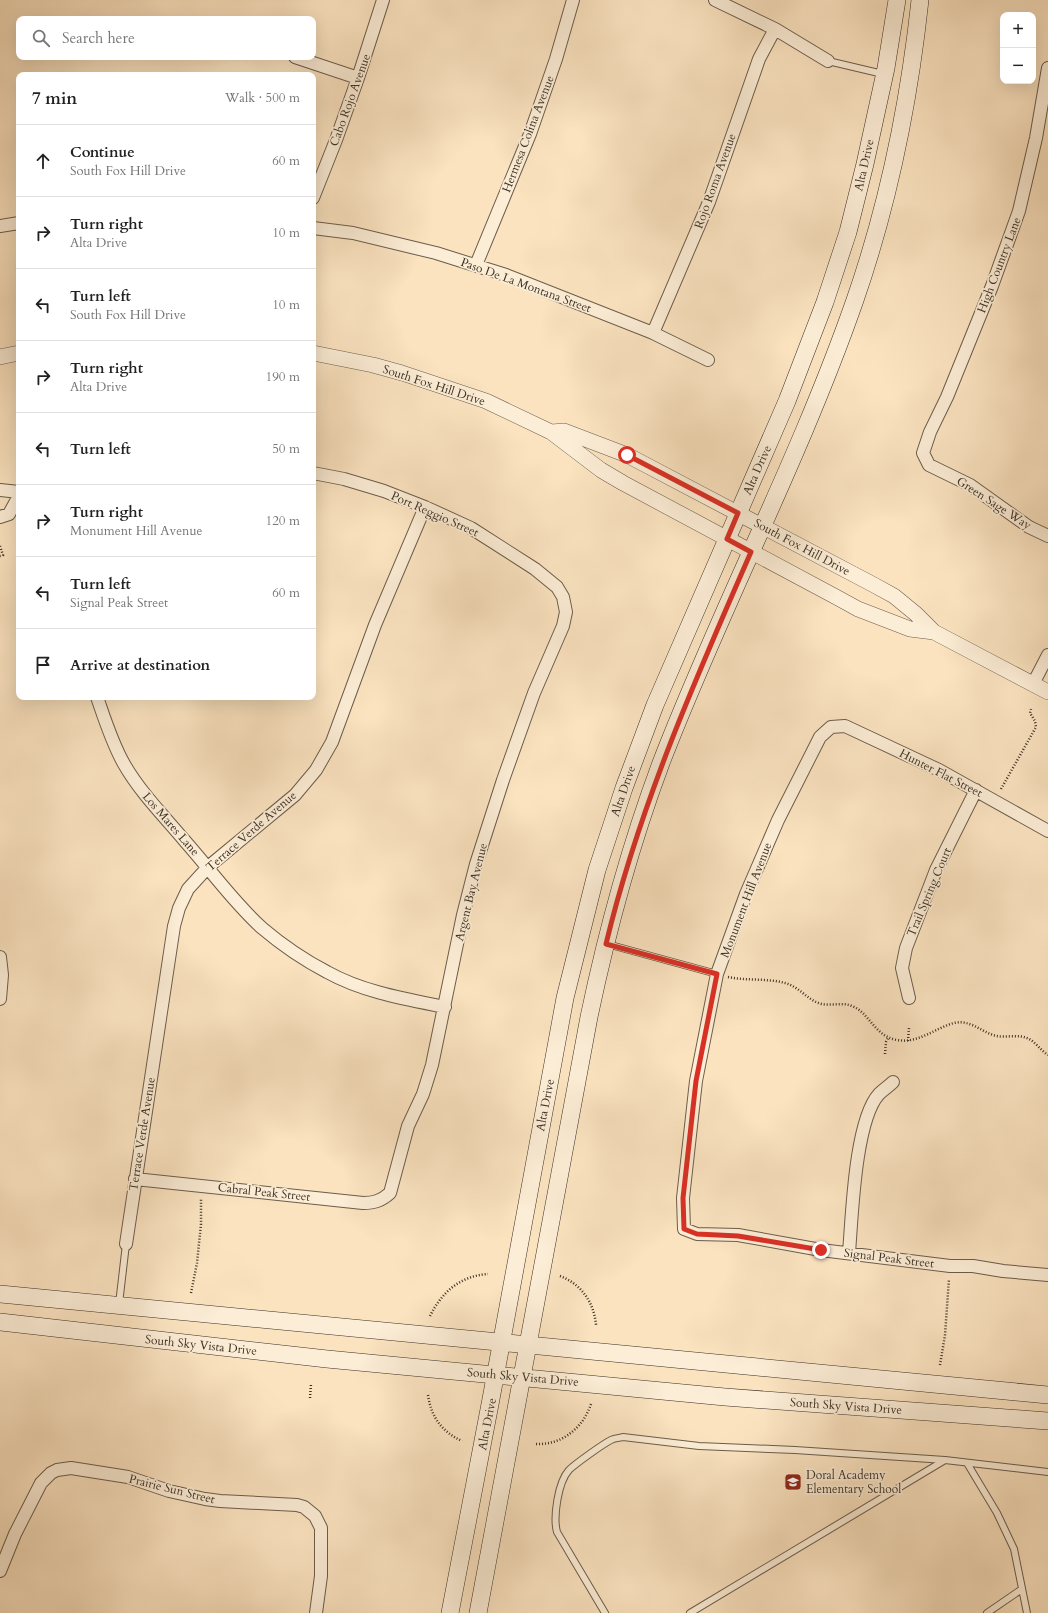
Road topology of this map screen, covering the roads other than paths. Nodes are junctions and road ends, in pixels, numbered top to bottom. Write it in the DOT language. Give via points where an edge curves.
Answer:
graph roads {
  1 [pos="383,0"];
  2 [pos="573,0"];
  3 [pos="715,0"];
  4 [pos="897,0"];
  5 [pos="920,0"];
  6 [pos="775,30"];
  7 [pos="303,60"];
  8 [pos="828,61"];
  9 [pos="1048,68"];
  10 [pos="884,74"];
  11 [pos="358,78"];
  12 [pos="316,190"];
  13 [pos="16,223"];
  14 [pos="0,226"];
  15 [pos="316,228"];
  16 [pos="476,265"];
  17 [pos="653,333"];
  18 [pos="16,354"];
  19 [pos="316,354"];
  20 [pos="0,357"];
  21 [pos="708,360"];
  22 [pos="551,432"];
  23 [pos="923,453"];
  24 [pos="316,474"];
  25 [pos="0,490"];
  26 [pos="16,492"];
  27 [pos="16,501"];
  28 [pos="425,507"];
  29 [pos="738,513"];
  30 [pos="0,517"];
  31 [pos="762,526"];
  32 [pos="1048,536"];
  33 [pos="727,539"];
  34 [pos="751,552"];
  35 [pos="563,596"];
  36 [pos="934,632"];
  37 [pos="1048,655"];
  38 [pos="1033,684"];
  39 [pos="1048,692"];
  40 [pos="98,700"];
  41 [pos="831,727"];
  42 [pos="976,790"];
  43 [pos="1048,831"];
  44 [pos="208,867"];
  45 [pos="606,944"];
  46 [pos="0,957"];
  47 [pos="723,976"];
  48 [pos="909,998"];
  49 [pos="0,999"];
  50 [pos="445,1007"];
  51 [pos="893,1082"];
  52 [pos="135,1179"];
  53 [pos="390,1193"];
  54 [pos="684,1229"];
  55 [pos="126,1244"];
  56 [pos="850,1253"];
  57 [pos="1048,1275"];
  58 [pos="0,1294"];
  59 [pos="119,1305"];
  60 [pos="0,1322"];
  61 [pos="501,1342"];
  62 [pos="528,1345"];
  63 [pos="496,1375"];
  64 [pos="522,1377"];
  65 [pos="1048,1395"];
  66 [pos="1048,1421"];
  67 [pos="945,1460"];
  68 [pos="967,1462"];
  69 [pos="1048,1472"];
  70 [pos="0,1571"];
  71 [pos="1022,1589"];
  72 [pos="316,1613"];
  73 [pos="450,1613"];
  74 [pos="478,1613"];
  75 [pos="605,1613"];
  76 [pos="690,1613"];
  77 [pos="987,1613"];
  78 [pos="1027,1613"];
  1 -- 11 [label="street, Cabo Rojo Avenue"];
  2 -- 16 [label="street, Hermesa Colina Avenue" via="530,134"];
  3 -- 6 [label="street"];
  4 -- 10 [label="main road, Alta Drive"];
  5 -- 31 [label="main road" via="904,116 889,185 867,262 841,338"];
  6 -- 8 [label="street"];
  6 -- 17 [label="street, Rojo Roma Avenue" via="759,59 709,202"];
  7 -- 11 [label="street"];
  8 -- 10 [label="lane"];
  9 -- 23 [label="street, High Country Lane" via="1036,138 1019,211 992,286"];
  10 -- 29 [label="main road, Alta Drive" via="865,164 838,266 804,358"];
  11 -- 12 [label="street, Cabo Rojo Avenue"];
  13 -- 14 [label="street"];
  15 -- 16 [label="street, Paso De La Montana Street" via="361,235"];
  16 -- 17 [label="street, Paso De La Montana Street"];
  17 -- 21 [label="street, Paso De La Montana Street"];
  18 -- 20 [label="street"];
  19 -- 22 [label="street, South Fox Hill Drive" via="373,365 433,382 486,402"];
  22 -- 29 [label="street, South Fox Hill Drive" via="564,431 627,455"];
  22 -- 33 [label="street, South Fox Hill Drive" via="601,470"];
  23 -- 32 [label="street, Green Sage Way" via="929,465 970,485 1029,527"];
  24 -- 28 [label="street, Port Reggio Street" via="384,491"];
  25 -- 26 [label="street"];
  27 -- 30 [label="street" via="8,514"];
  28 -- 35 [label="street, Port Reggio Street" via="471,528 522,561 557,587"];
  28 -- 44 [label="street, Terrace Verde Avenue" via="375,625 332,742 316,770 295,794"];
  29 -- 31 [label="street, South Fox Hill Drive"];
  29 -- 33 [label="main road, Alta Drive"];
  31 -- 34 [label="main road"];
  31 -- 36 [label="street, South Fox Hill Drive" via="894,596"];
  33 -- 34 [label="street, South Fox Hill Drive"];
  33 -- 61 [label="main road, Alta Drive" via="637,750 597,870 565,998"];
  34 -- 36 [label="street, South Fox Hill Drive" via="858,609 910,629"];
  34 -- 45 [label="main road" via="661,764 621,883"];
  35 -- 50 [label="street, Argent Bay Avenue" via="566,612 563,626 534,693 476,864"];
  36 -- 38 [label="street, South Fox Hill Drive"];
  37 -- 38 [label="street"];
  38 -- 39 [label="street, South Fox Hill Drive"];
  40 -- 44 [label="street, Los Mares Lane" via="113,743 124,765"];
  41 -- 42 [label="street, Hunter Flat Street" via="846,726"];
  41 -- 47 [label="street, Monument Hill Avenue" via="820,737 778,820 746,894"];
  42 -- 43 [label="street, Hunter Flat Street"];
  42 -- 48 [label="street, Trail Spring Court" via="936,870 906,948 902,968"];
  44 -- 50 [label="street, Los Mares Lane" via="261,927 279,942 327,973 355,986"];
  44 -- 52 [label="street, Terrace Verde Avenue" via="188,890 174,926"];
  45 -- 47 [label="lane"];
  45 -- 62 [label="main road" via="589,1017"];
  46 -- 49 [label="street"];
  47 -- 54 [label="street, Monument Hill Avenue" via="696,1081 683,1198"];
  50 -- 53 [label="street, Argent Bay Avenue" via="432,1065 423,1094 408,1126"];
  51 -- 56 [label="street" via="878,1094 862,1133"];
  52 -- 53 [label="street, Cabral Peak Street" via="363,1203 374,1203"];
  52 -- 55 [label="street, Terrace Verde Avenue"];
  54 -- 56 [label="street, Signal Peak Street" via="697,1234 738,1236"];
  55 -- 59 [label="lane"];
  56 -- 57 [label="street, Signal Peak Street"];
  58 -- 59 [label="main road"];
  59 -- 61 [label="main road"];
  60 -- 63 [label="main road, South Sky Vista Drive" via="327,1359"];
  61 -- 62 [label="main road"];
  61 -- 63 [label="main road, Alta Drive"];
  62 -- 64 [label="main road"];
  62 -- 65 [label="main road"];
  63 -- 64 [label="main road, South Sky Vista Drive"];
  63 -- 73 [label="main road, Alta Drive"];
  64 -- 66 [label="main road, South Sky Vista Drive" via="725,1397"];
  64 -- 74 [label="main road"];
  67 -- 68 [label="lane"];
  67 -- 75 [label="lane" via="698,1446 623,1437 612,1440 568,1471 562,1482 555,1515 557,1532"];
  67 -- 76 [label="lane"];
  68 -- 69 [label="lane"];
  68 -- 71 [label="lane" via="997,1513 1014,1549"];
  70 -- 72 [label="street, Prairie Sun Street" via="12,1540 41,1483 51,1473 64,1468 107,1473 128,1477 169,1491 220,1502 297,1505 310,1511 319,1522 321,1535 321,1576"];
  71 -- 77 [label="lane"];
  71 -- 78 [label="lane"];
}
